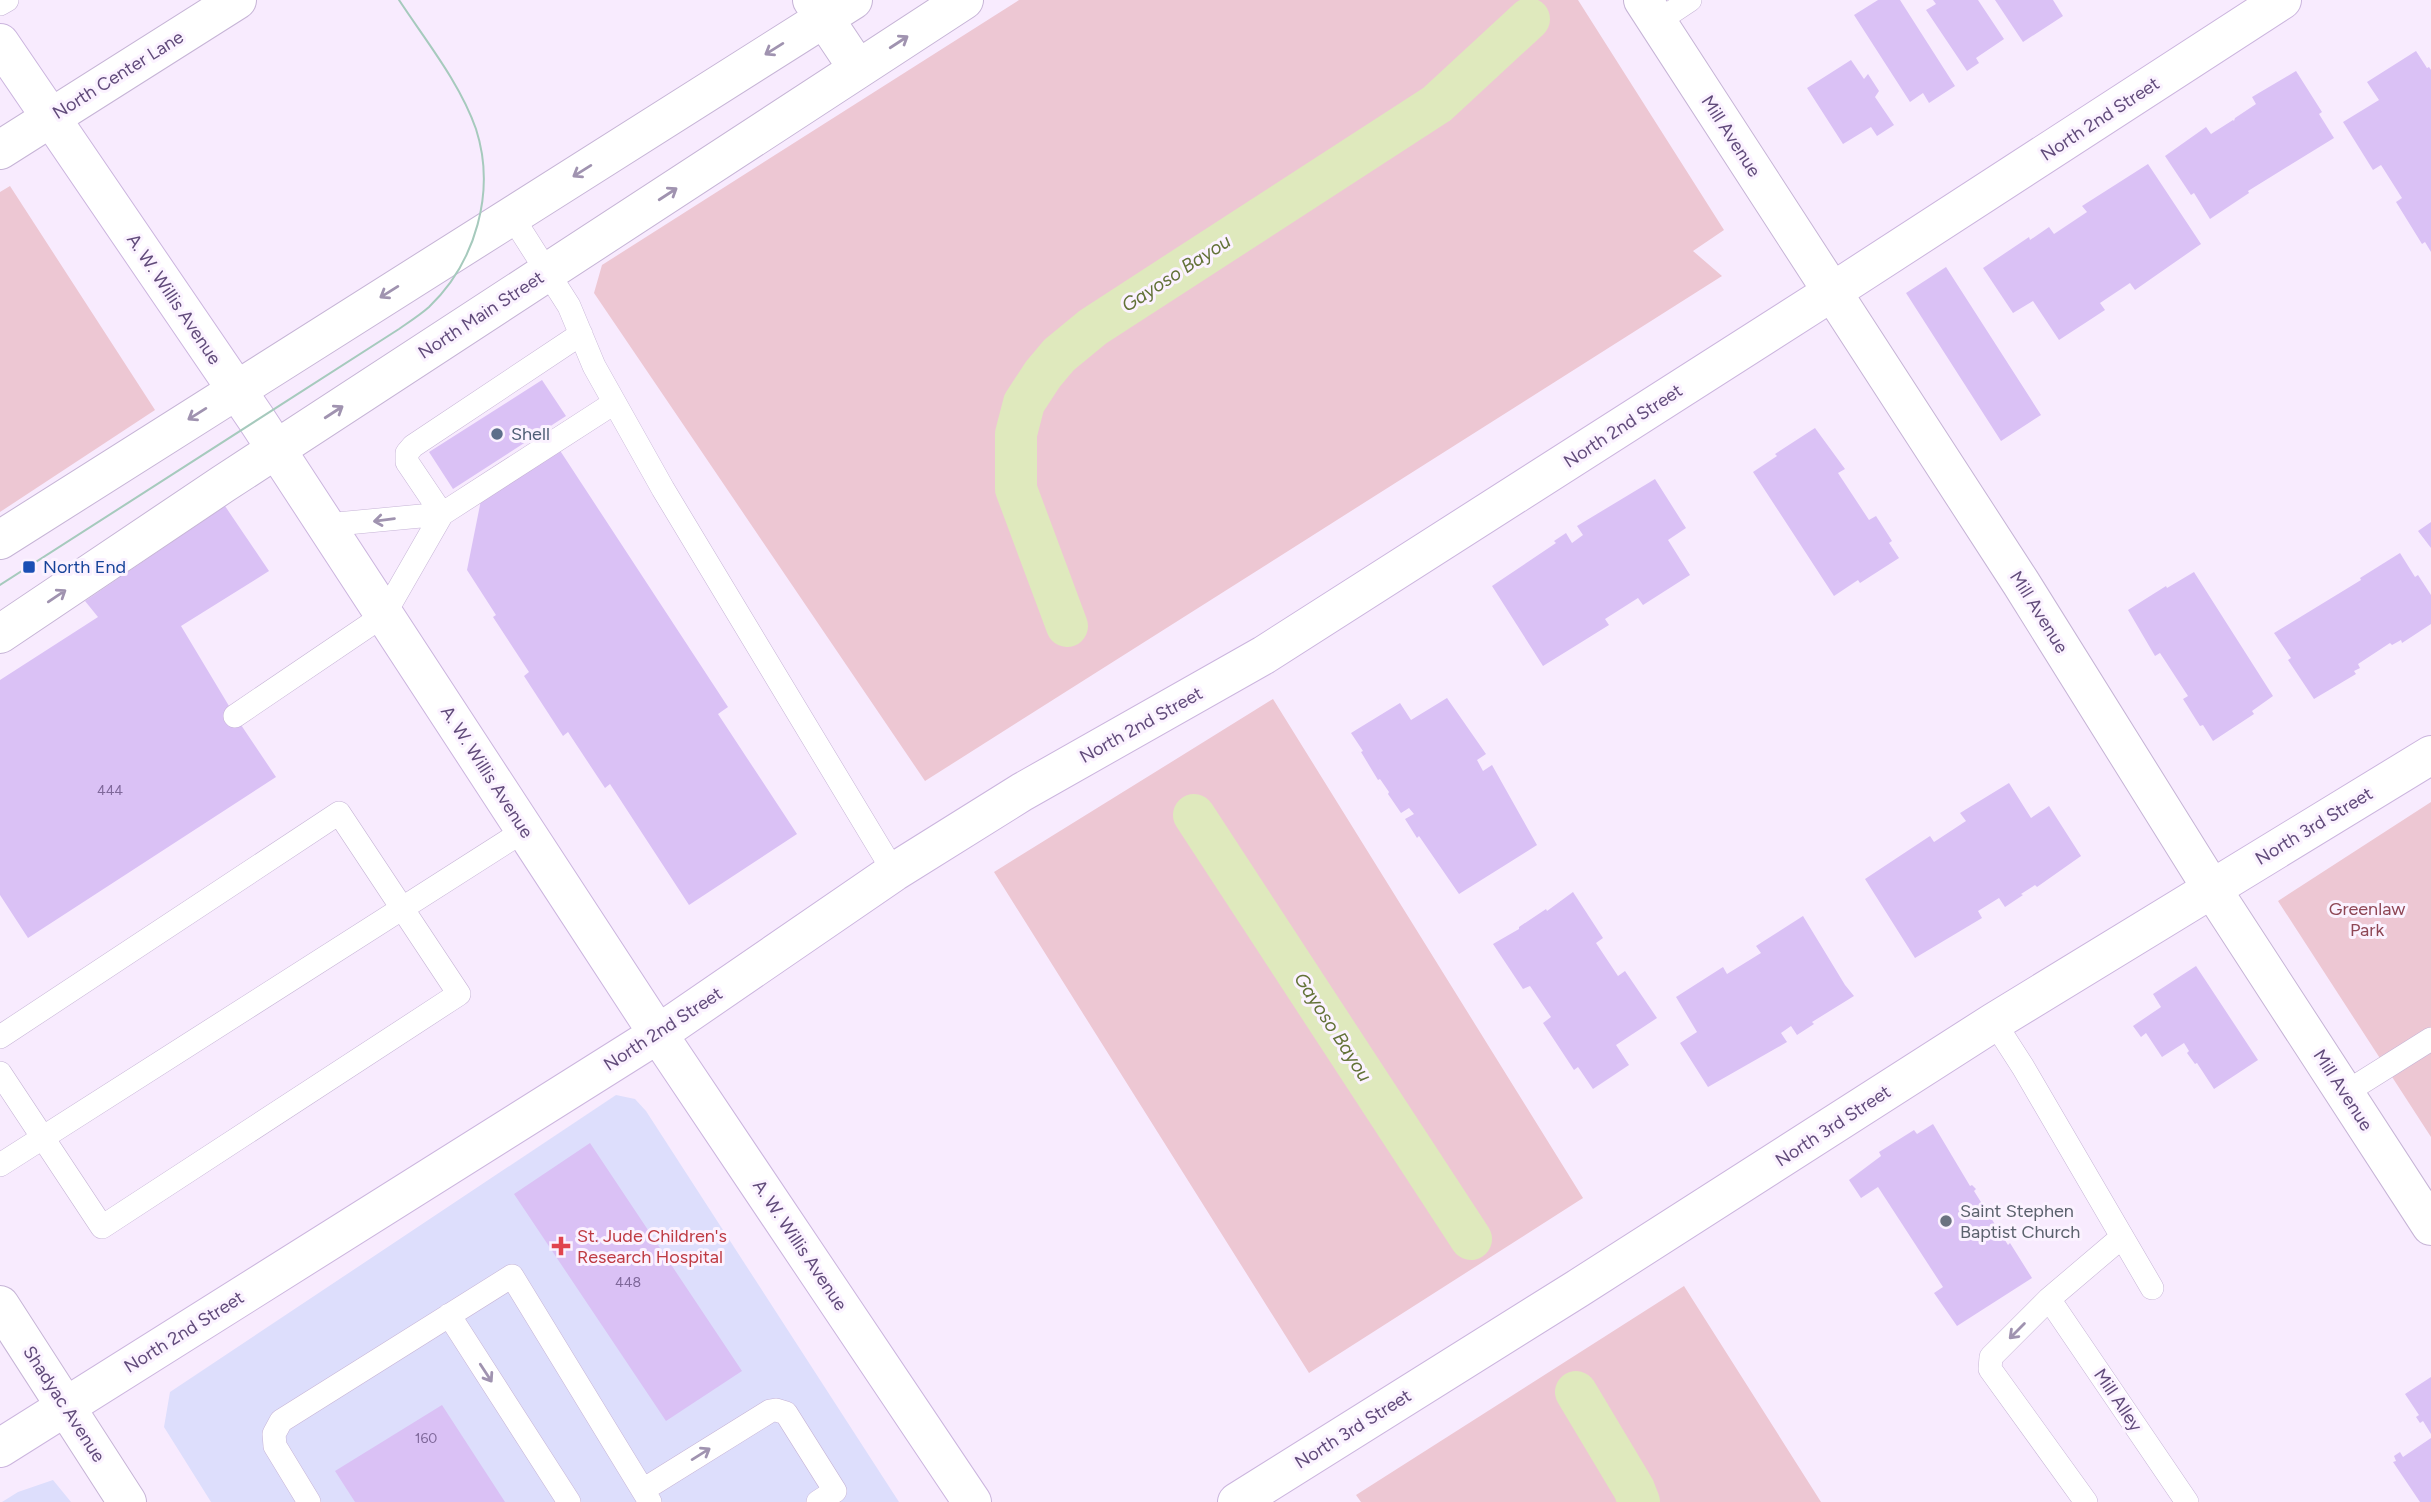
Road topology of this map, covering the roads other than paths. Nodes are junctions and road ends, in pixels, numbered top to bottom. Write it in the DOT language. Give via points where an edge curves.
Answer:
graph roads {
  1 [pos="7,0"];
  2 [pos="237,0"];
  3 [pos="964,0"];
  4 [pos="1690,0"];
  5 [pos="2282,0"];
  6 [pos="0,4"];
  7 [pos="830,6"];
  8 [pos="1650,11"];
  9 [pos="0,43"];
  10 [pos="858,69"];
  11 [pos="50,118"];
  12 [pos="0,150"];
  13 [pos="511,215"];
  14 [pos="547,272"];
  15 [pos="1832,292"];
  16 [pos="581,334"];
  17 [pos="236,389"];
  18 [pos="614,403"];
  19 [pos="276,449"];
  20 [pos="442,514"];
  21 [pos="326,525"];
  22 [pos="0,540"];
  23 [pos="384,615"];
  24 [pos="0,634"];
  25 [pos="235,716"];
  26 [pos="2431,755"];
  27 [pos="525,830"];
  28 [pos="894,872"];
  29 [pos="2212,889"];
  30 [pos="401,909"];
  31 [pos="1994,1022"];
  32 [pos="658,1034"];
  33 [pos="0,1037"];
  34 [pos="2431,1039"];
  35 [pos="0,1073"];
  36 [pos="2345,1093"];
  37 [pos="42,1138"];
  38 [pos="0,1165"];
  39 [pos="2431,1226"];
  40 [pos="2123,1237"];
  41 [pos="2152,1288"];
  42 [pos="2049,1299"];
  43 [pos="0,1306"];
  44 [pos="449,1315"];
  45 [pos="65,1406"];
  46 [pos="0,1448"];
  47 [pos="646,1496"];
  48 [pos="832,1498"];
  49 [pos="127,1502"];
  50 [pos="309,1502"];
  51 [pos="569,1502"];
  52 [pos="972,1502"];
  53 [pos="1237,1502"];
  54 [pos="2086,1502"];
  55 [pos="2187,1502"];
  1 -- 6 [label="lane"];
  2 -- 11 [label="street, North Center Lane"];
  10 -- 3 [label="street, North Main Street, one-way"];
  4 -- 8 [label="lane"];
  5 -- 15 [label="street, North 2nd Street"];
  7 -- 10 [label="street"];
  7 -- 13 [label="street, one-way"];
  8 -- 15 [label="street, Mill Avenue"];
  9 -- 11 [label="street, A. W. Willis Avenue"];
  14 -- 10 [label="street, North Main Street, one-way"];
  11 -- 12 [label="street, North Center Lane"];
  11 -- 17 [label="street, A. W. Willis Avenue"];
  13 -- 14 [label="lane"];
  13 -- 17 [label="street, one-way"];
  14 -- 16 [label="lane"];
  19 -- 14 [label="street, North Main Street, one-way"];
  15 -- 28 [label="street, North 2nd Street" via="1264,655 1022,792"];
  15 -- 29 [label="street, Mill Avenue"];
  16 -- 18 [label="lane"];
  16 -- 20 [label="lane" via="407,453 407,462"];
  17 -- 19 [label="street, A. W. Willis Avenue"];
  17 -- 22 [label="street, one-way"];
  18 -- 20 [label="lane"];
  18 -- 28 [label="lane"];
  19 -- 21 [label="street, A. W. Willis Avenue"];
  24 -- 19 [label="street, North Main Street, one-way"];
  20 -- 21 [label="lane, one-way"];
  20 -- 23 [label="lane"];
  21 -- 23 [label="street, A. W. Willis Avenue"];
  23 -- 25 [label="lane"];
  23 -- 27 [label="street, A. W. Willis Avenue"];
  26 -- 29 [label="street, North 3rd Street"];
  27 -- 30 [label="lane"];
  27 -- 32 [label="street, A. W. Willis Avenue"];
  28 -- 32 [label="street, North 2nd Street"];
  29 -- 31 [label="street, North 3rd Street"];
  29 -- 36 [label="street, Mill Avenue"];
  30 -- 33 [label="lane" via="339,813"];
  30 -- 37 [label="lane"];
  30 -- 37 [label="lane" via="459,994 102,1227"];
  31 -- 40 [label="lane"];
  31 -- 53 [label="street, North 3rd Street"];
  32 -- 45 [label="street, North 2nd Street"];
  32 -- 52 [label="street, A. W. Willis Avenue"];
  34 -- 36 [label="lane"];
  35 -- 37 [label="lane"];
  36 -- 39 [label="street, Mill Avenue"];
  37 -- 38 [label="lane"];
  40 -- 41 [label="lane"];
  40 -- 42 [label="lane"];
  42 -- 54 [label="lane, one-way" via="1991,1357 1990,1369"];
  42 -- 55 [label="lane, Mill Alley"];
  43 -- 45 [label="street, Shadyac Avenue"];
  44 -- 47 [label="lane" via="512,1276"];
  44 -- 50 [label="lane" via="281,1421 274,1434 275,1446"];
  44 -- 51 [label="lane, one-way"];
  45 -- 46 [label="street, North 2nd Street"];
  45 -- 49 [label="street, Shadyac Avenue"];
  47 -- 48 [label="lane, one-way" via="776,1410 786,1413"];
}
